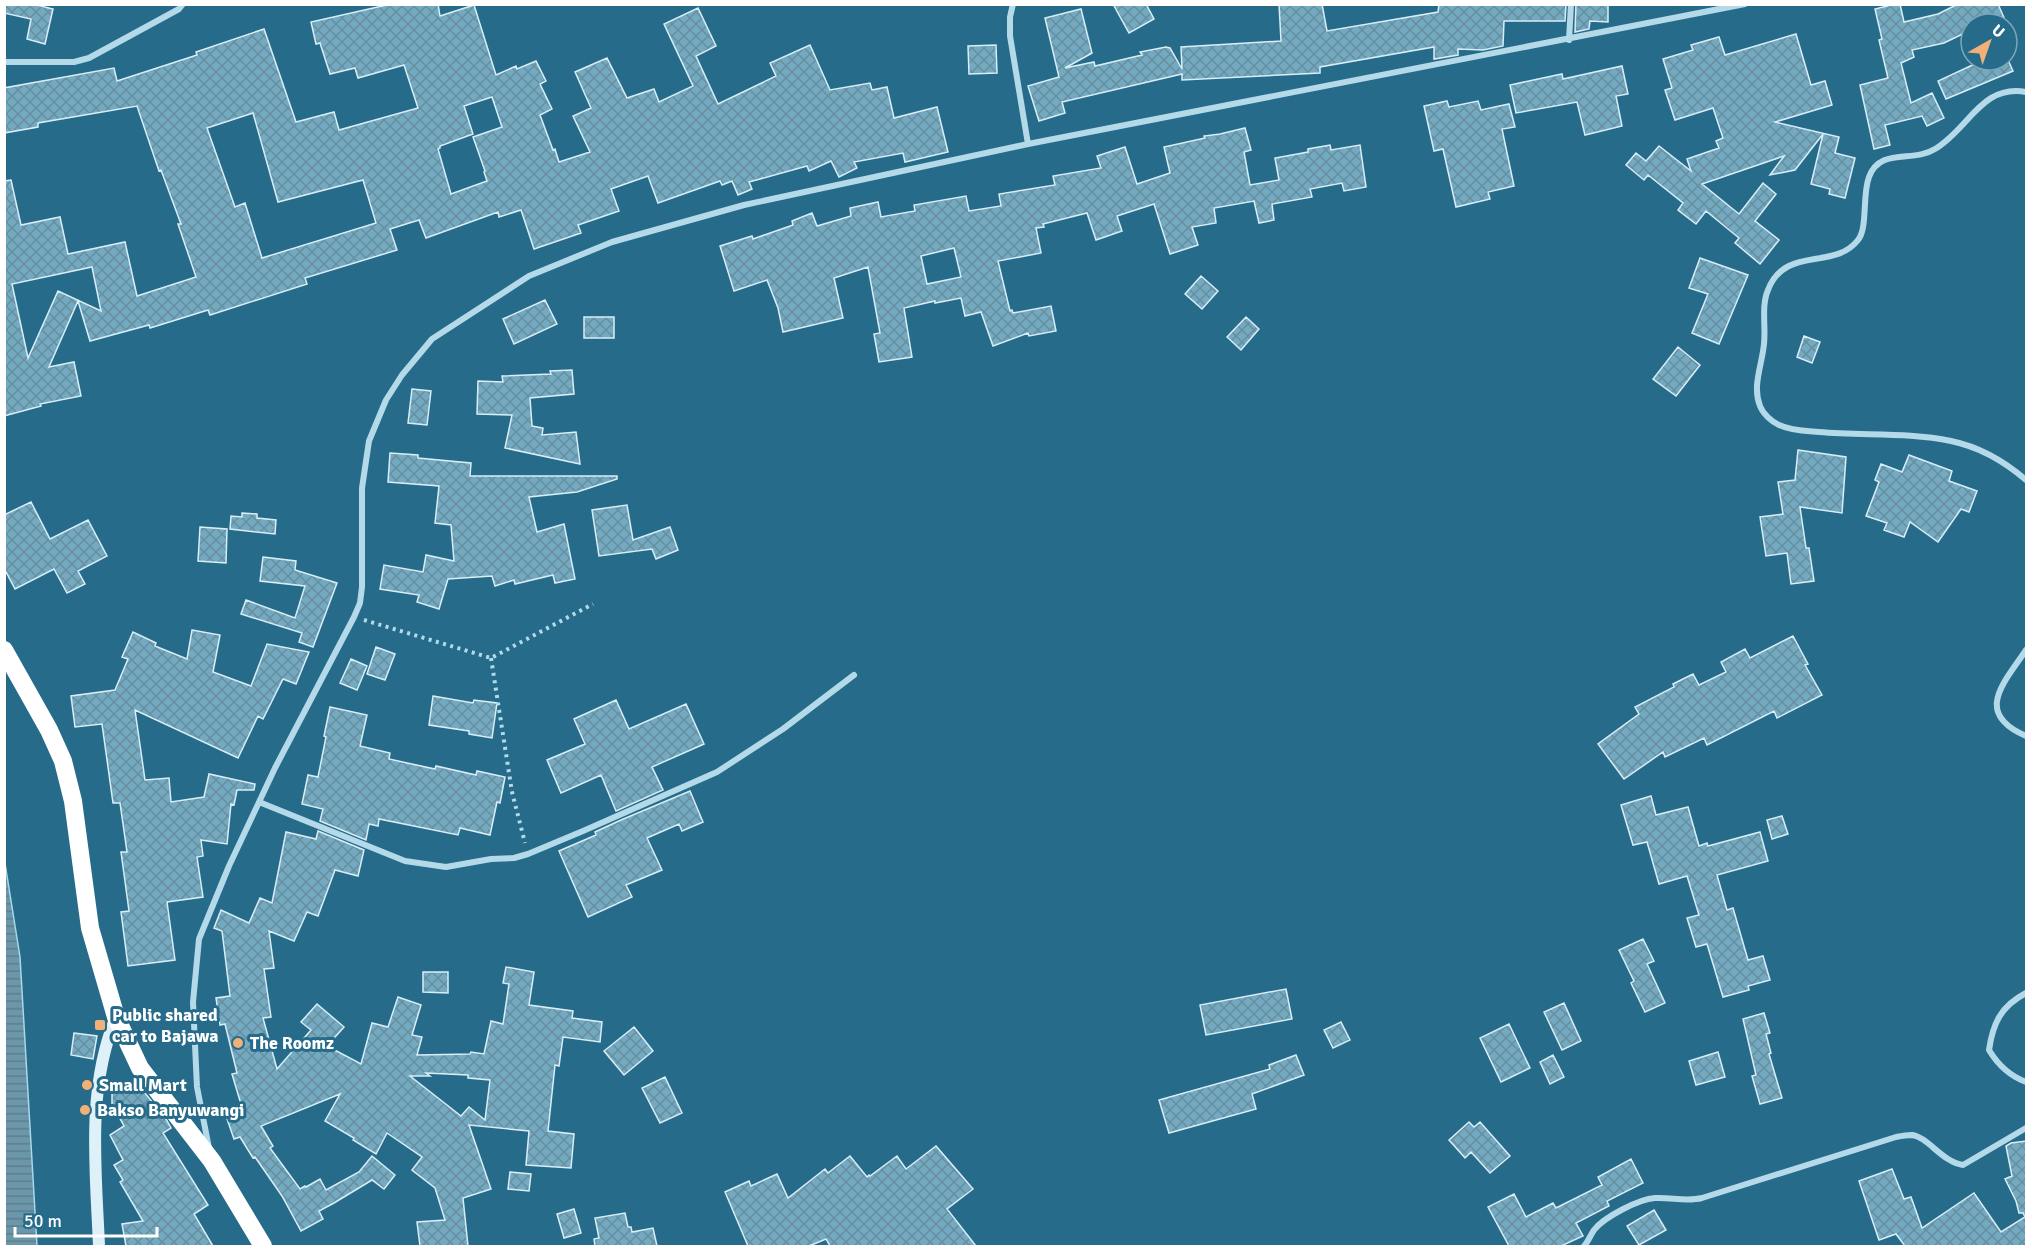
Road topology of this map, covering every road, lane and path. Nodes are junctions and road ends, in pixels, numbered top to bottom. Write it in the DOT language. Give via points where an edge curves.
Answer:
graph roads {
  1 [pos="183,4"];
  2 [pos="1013,4"];
  3 [pos="1571,4"];
  4 [pos="1745,4"];
  5 [pos="1569,40"];
  6 [pos="4,62"];
  7 [pos="2026,93"];
  8 [pos="1028,144"];
  9 [pos="2026,480"];
  10 [pos="593,604"];
  11 [pos="354,617"];
  12 [pos="4,650"];
  13 [pos="2026,650"];
  14 [pos="491,658"];
  15 [pos="854,675"];
  16 [pos="2026,736"];
  17 [pos="259,802"];
  18 [pos="528,854"];
  19 [pos="2026,993"];
  20 [pos="116,1017"];
  21 [pos="2026,1082"];
  22 [pos="2026,1128"];
  23 [pos="212,1161"];
  24 [pos="99,1246"];
  25 [pos="263,1246"];
  26 [pos="1584,1246"];
  1 -- 6 [label="street" via="89,58 64,63"];
  2 -- 8 [label="street" via="1010,36"];
  3 -- 5 [label="street"];
  4 -- 5 [label="street"];
  5 -- 8 [label="street"];
  7 -- 9 [label="street" via="2006,91 1990,97 1946,143 1928,154 1889,158 1877,165 1866,188 1860,238 1831,258 1799,261 1786,267 1768,288 1764,345 1756,385 1760,407 1780,426 1802,431 1953,441 1988,452"];
  8 -- 11 [label="street" via="744,205 612,242 530,276 432,339 386,400 369,441 362,488 362,587"];
  10 -- 14 [label="path"];
  11 -- 14 [label="path"];
  11 -- 17 [label="street"];
  12 -- 20 [label="highway" via="63,761 73,801 90,928"];
  13 -- 16 [label="street" via="1998,692 1996,708 2004,724"];
  14 -- 18 [label="path" via="512,792"];
  15 -- 18 [label="street" via="783,729 717,771"];
  17 -- 18 [label="street" via="405,861 446,867"];
  17 -- 23 [label="street" via="199,939 194,1002 197,1087"];
  19 -- 21 [label="street" via="2000,1013 1989,1050 2010,1074"];
  20 -- 23 [label="highway" via="141,1068"];
  20 -- 24 [label="street" via="99,1074 95,1148"];
  22 -- 26 [label="street" via="1963,1166 1912,1135 1702,1198 1654,1198 1616,1213 1594,1229"];
  23 -- 25 [label="highway"];
}
